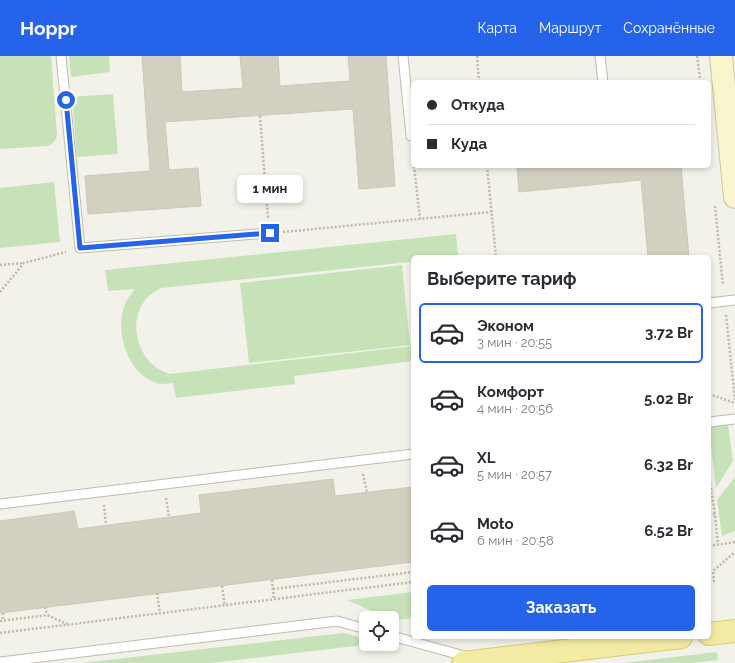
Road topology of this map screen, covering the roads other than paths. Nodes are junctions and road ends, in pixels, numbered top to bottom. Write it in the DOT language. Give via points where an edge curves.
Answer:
graph roads {
  1 [pos="62,56"];
  2 [pos="404,56"];
  3 [pos="600,56"];
  4 [pos="721,56"];
  5 [pos="603,80"];
  6 [pos="411,136"];
  7 [pos="735,197"];
  8 [pos="270,233"];
  9 [pos="735,300"];
  10 [pos="711,303"];
  11 [pos="735,419"];
  12 [pos="711,422"];
  13 [pos="411,454"];
  14 [pos="0,504"];
  15 [pos="359,627"];
  16 [pos="735,631"];
  17 [pos="711,634"];
  18 [pos="399,638"];
  19 [pos="664,639"];
  20 [pos="0,662"];
  21 [pos="472,662"];
  1 -- 8 [label="lane" via="80,248"];
  2 -- 6 [label="lane"];
  3 -- 5 [label="lane"];
  4 -- 7 [label="street"];
  9 -- 10 [label="lane"];
  11 -- 12 [label="lane"];
  13 -- 14 [label="lane"];
  15 -- 20 [label="lane" via="337,621"];
  16 -- 17 [label="main road"];
  18 -- 21 [label="lane"];
  19 -- 21 [label="main road"];
}
